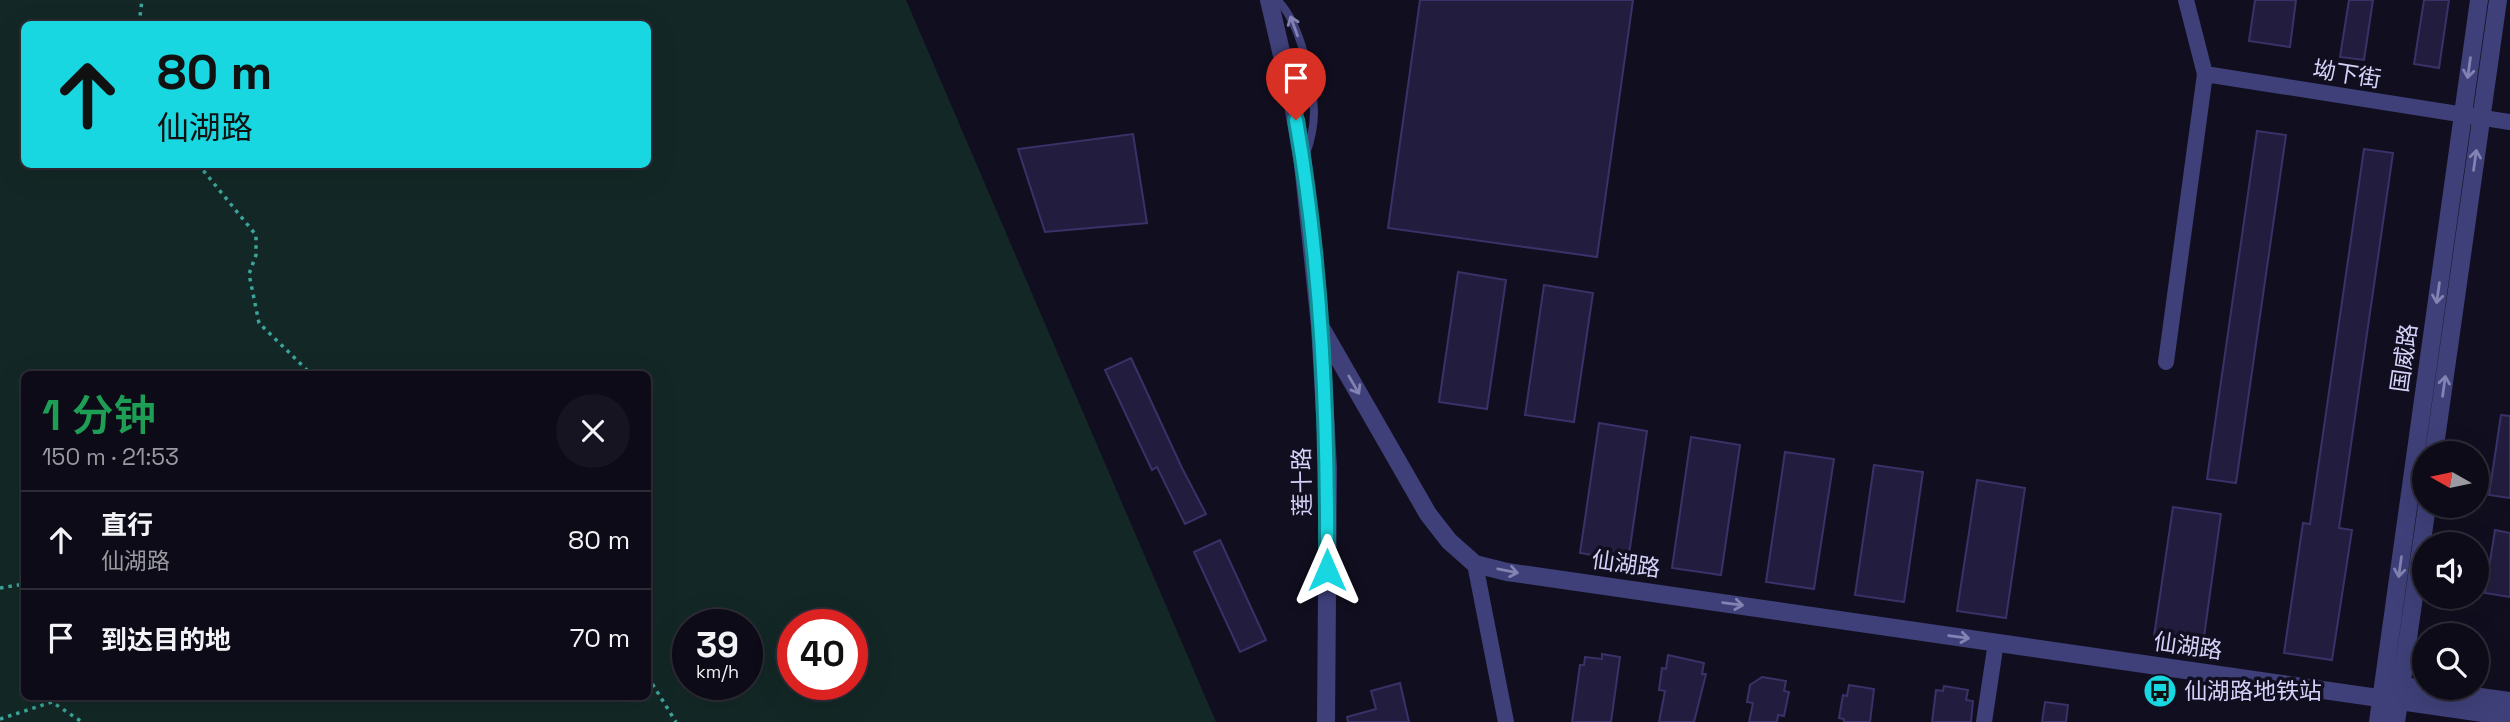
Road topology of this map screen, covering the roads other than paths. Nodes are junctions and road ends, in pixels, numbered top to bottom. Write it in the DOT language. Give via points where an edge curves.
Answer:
graph roads {
  1 [pos="1269,0"];
  2 [pos="1278,0"];
  3 [pos="2186,0"];
  4 [pos="2479,0"];
  5 [pos="2498,0"];
  6 [pos="2206,74"];
  7 [pos="2463,115"];
  8 [pos="2481,118"];
  9 [pos="2510,122"];
  10 [pos="1303,164"];
  11 [pos="1320,326"];
  12 [pos="2166,362"];
  13 [pos="2436,441"];
  14 [pos="2425,518"];
  15 [pos="1475,564"];
  16 [pos="1996,642"];
  17 [pos="2394,695"];
  18 [pos="2510,701"];
  19 [pos="2510,717"];
  20 [pos="1325,722"];
  21 [pos="1506,722"];
  22 [pos="1984,722"];
  23 [pos="2378,722"];
  24 [pos="2396,722"];
  1 -- 10 [label="street, 仙湖路"];
  10 -- 2 [label="lane, one-way" via="1312,137 1311,87 1294,20"];
  3 -- 6 [label="street"];
  4 -- 7 [label="street, 国威路, one-way"];
  5 -- 8 [label="street, 国威路"];
  6 -- 7 [label="street, 坳下街"];
  6 -- 12 [label="street"];
  7 -- 8 [label="street, 坳下街"];
  7 -- 17 [label="street, 国威路, one-way"];
  8 -- 9 [label="street, 坳下街"];
  13 -- 8 [label="street, 国威路, one-way"];
  10 -- 11 [label="street, 仙湖路"];
  11 -- 15 [label="street, 仙湖路, one-way" via="1428,514"];
  11 -- 20 [label="street, 莲十路" via="1328,468"];
  14 -- 17 [label="street, 国威路"];
  15 -- 16 [label="street, 仙湖路, one-way"];
  15 -- 21 [label="street"];
  16 -- 17 [label="street, 仙湖路"];
  16 -- 22 [label="street"];
  17 -- 18 [label="street, 仙湖路"];
  17 -- 19 [label="street, 仙湖路"];
  17 -- 23 [label="street, 国威路"];
  17 -- 24 [label="street, 国威路"];
}
